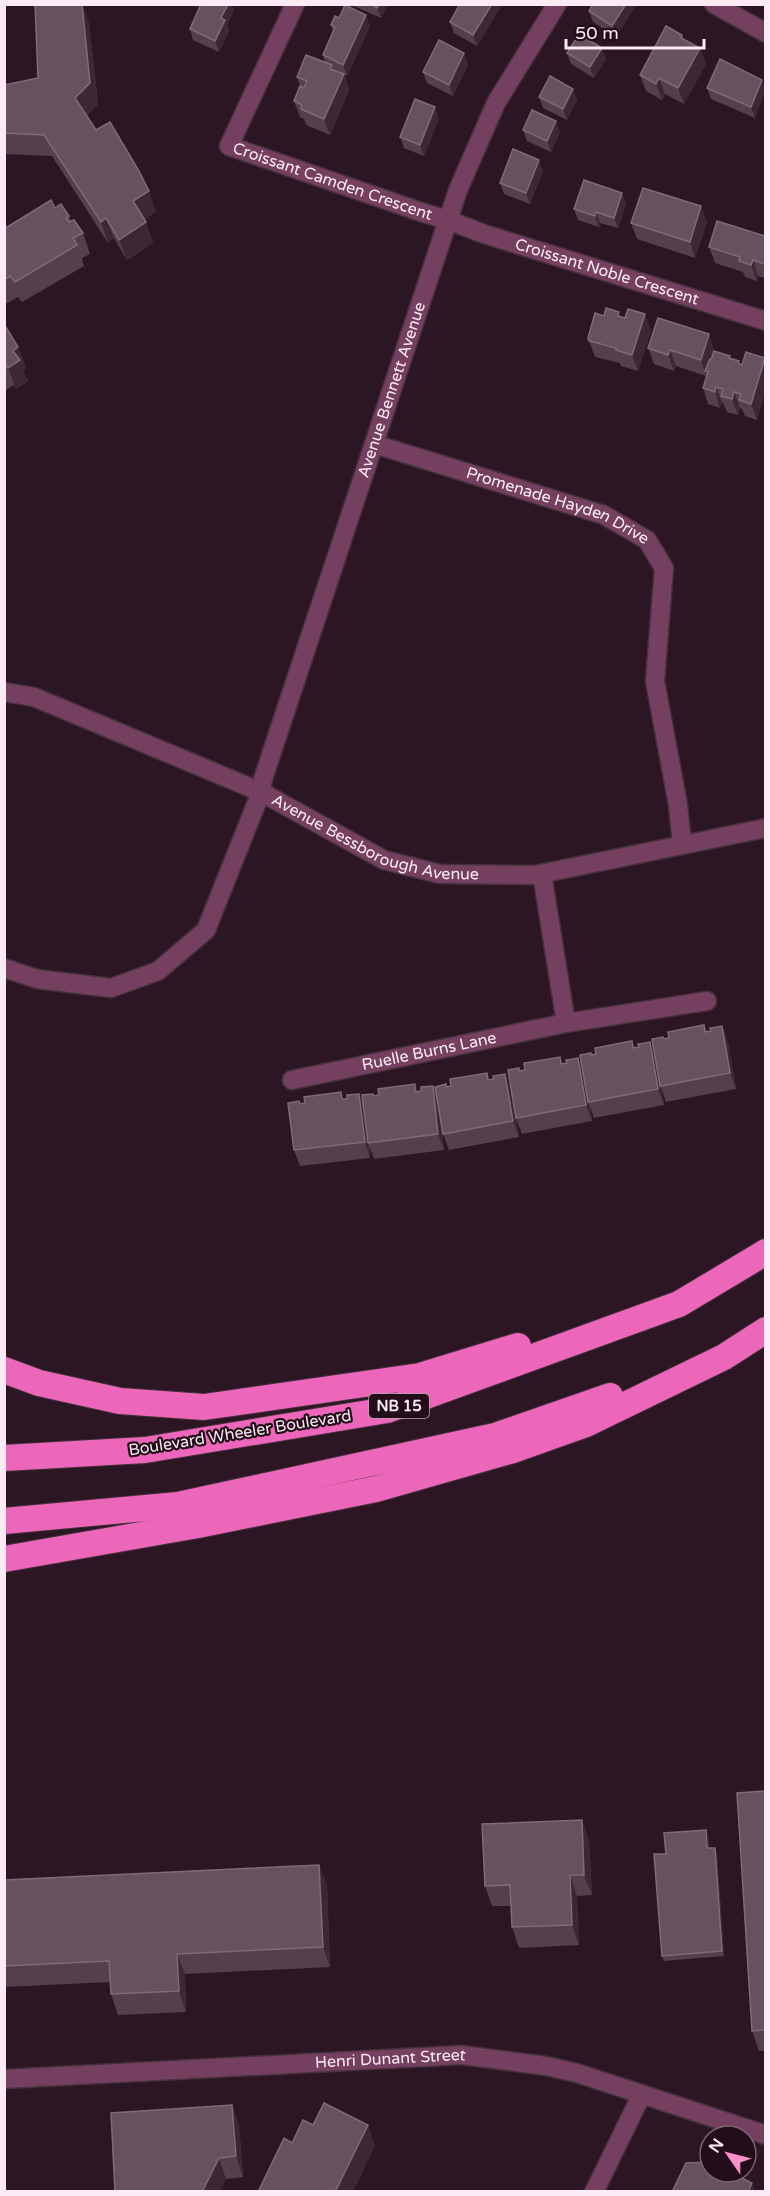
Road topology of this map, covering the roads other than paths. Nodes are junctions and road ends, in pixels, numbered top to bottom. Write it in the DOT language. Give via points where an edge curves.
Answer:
graph roads {
  1 [pos="295,4"];
  2 [pos="557,4"];
  3 [pos="714,4"];
  4 [pos="765,33"];
  5 [pos="448,220"];
  6 [pos="765,321"];
  7 [pos="374,444"];
  8 [pos="4,692"];
  9 [pos="261,792"];
  10 [pos="765,828"];
  11 [pos="682,844"];
  12 [pos="542,874"];
  13 [pos="4,968"];
  14 [pos="707,1001"];
  15 [pos="566,1023"];
  16 [pos="292,1080"];
  17 [pos="755,1259"];
  18 [pos="765,1323"];
  19 [pos="765,1330"];
  20 [pos="4,1370"];
  21 [pos="4,1458"];
  22 [pos="4,1521"];
  23 [pos="4,1559"];
  24 [pos="4,2079"];
  25 [pos="642,2094"];
  26 [pos="765,2135"];
  27 [pos="594,2192"];
  1 -- 5 [label="street, Croissant Camden Crescent" via="229,146"];
  2 -- 5 [label="street, Avenue Bennett Avenue" via="496,103"];
  3 -- 4 [label="street"];
  5 -- 6 [label="street, Croissant Noble Crescent"];
  5 -- 7 [label="street, Avenue Bennett Avenue"];
  7 -- 9 [label="street, Avenue Bennett Avenue"];
  7 -- 11 [label="street, Promenade Hayden Drive" via="604,515 647,540 664,568 655,681"];
  8 -- 9 [label="street, Avenue Bessborough Avenue" via="34,696"];
  9 -- 12 [label="street, Avenue Bessborough Avenue" via="384,860 440,874"];
  9 -- 13 [label="street, Avenue Bennett Avenue" via="206,930 158,971 111,988 37,979"];
  10 -- 11 [label="street, Avenue Bessborough Avenue"];
  11 -- 12 [label="street, Avenue Bessborough Avenue"];
  12 -- 15 [label="street"];
  14 -- 15 [label="street, Ruelle Burns Lane"];
  15 -- 16 [label="street, Ruelle Burns Lane"];
  17 -- 20 [label="highway" via="623,1313 420,1376 204,1407 120,1401 39,1383"];
  17 -- 21 [label="highway, Boulevard Wheeler Boulevard / NB 15" via="679,1304 387,1410 146,1450"];
  18 -- 22 [label="highway" via="599,1401 495,1436 178,1505"];
  19 -- 23 [label="highway" via="724,1357 586,1425 513,1450 376,1489"];
  24 -- 25 [label="street, Henri Dunant Street" via="462,2055 546,2066"];
  25 -- 26 [label="street, Henri Dunant Street"];
  25 -- 27 [label="street"];
}
